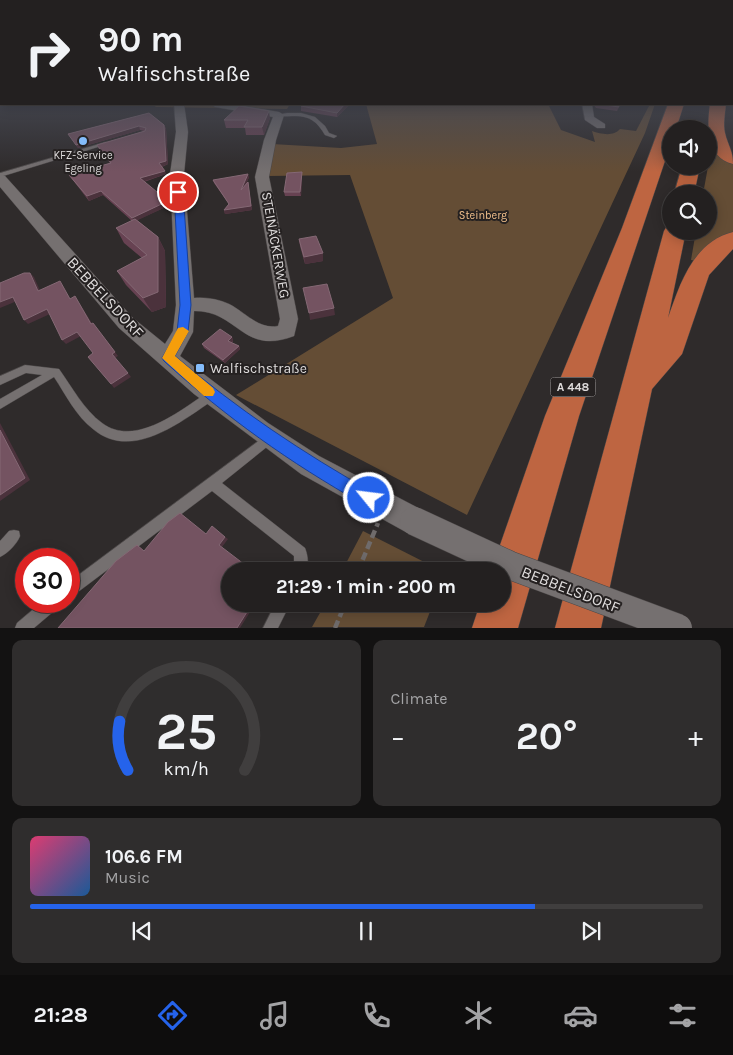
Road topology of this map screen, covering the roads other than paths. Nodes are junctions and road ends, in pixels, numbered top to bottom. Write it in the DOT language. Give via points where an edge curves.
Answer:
graph roads {
  1 [pos="180,113"];
  2 [pos="269,113"];
  3 [pos="588,113"];
  4 [pos="673,113"];
  5 [pos="717,113"];
  6 [pos="279,115"];
  7 [pos="601,126"];
  8 [pos="334,136"];
  9 [pos="116,141"];
  10 [pos="733,159"];
  11 [pos="0,175"];
  12 [pos="0,179"];
  13 [pos="733,239"];
  14 [pos="673,240"];
  15 [pos="185,305"];
  16 [pos="168,358"];
  17 [pos="56,372"];
  18 [pos="0,381"];
  19 [pos="636,386"];
  20 [pos="212,394"];
  21 [pos="0,404"];
  22 [pos="269,438"];
  23 [pos="212,483"];
  24 [pos="384,507"];
  25 [pos="14,536"];
  26 [pos="0,550"];
  27 [pos="301,562"];
  28 [pos="511,575"];
  29 [pos="80,582"];
  30 [pos="279,612"];
  31 [pos="499,612"];
  32 [pos="40,613"];
  33 [pos="22,628"];
  34 [pos="270,628"];
  35 [pos="494,628"];
  36 [pos="578,628"];
  37 [pos="678,628"];
  1 -- 15 [label="street" via="182,132 177,174"];
  2 -- 6 [label="street"];
  3 -- 7 [label="street" via="589,118"];
  4 -- 28 [label="highway, A 448" via="562,416"];
  5 -- 10 [label="highway" via="715,127 720,146"];
  6 -- 8 [label="lane" via="314,118 323,124 327,134"];
  6 -- 15 [label="street, STEINÄCKERWEG" via="262,177 289,319 287,331 267,336 249,328 225,310 208,304"];
  9 -- 11 [label="lane"];
  12 -- 16 [label="street, BEBBELSDORF" via="126,322"];
  13 -- 19 [label="highway" via="726,242 697,272 672,346"];
  14 -- 19 [label="highway"];
  15 -- 16 [label="street" via="182,332"];
  16 -- 20 [label="street, BEBBELSDORF"];
  17 -- 18 [label="lane" via="25,369"];
  17 -- 20 [label="lane" via="96,426 112,435 126,437 160,429"];
  17 -- 21 [label="lane"];
  19 -- 36 [label="highway"];
  20 -- 22 [label="street, BEBBELSDORF"];
  22 -- 23 [label="lane"];
  22 -- 24 [label="street, BEBBELSDORF"];
  23 -- 27 [label="lane" via="300,553"];
  23 -- 29 [label="lane"];
  24 -- 37 [label="street, BEBBELSDORF, bridge" via="509,565"];
  25 -- 26 [label="lane"];
  30 -- 34 [label="lane"];
  31 -- 35 [label="highway, A 448"];
  32 -- 33 [label="lane"];
}
